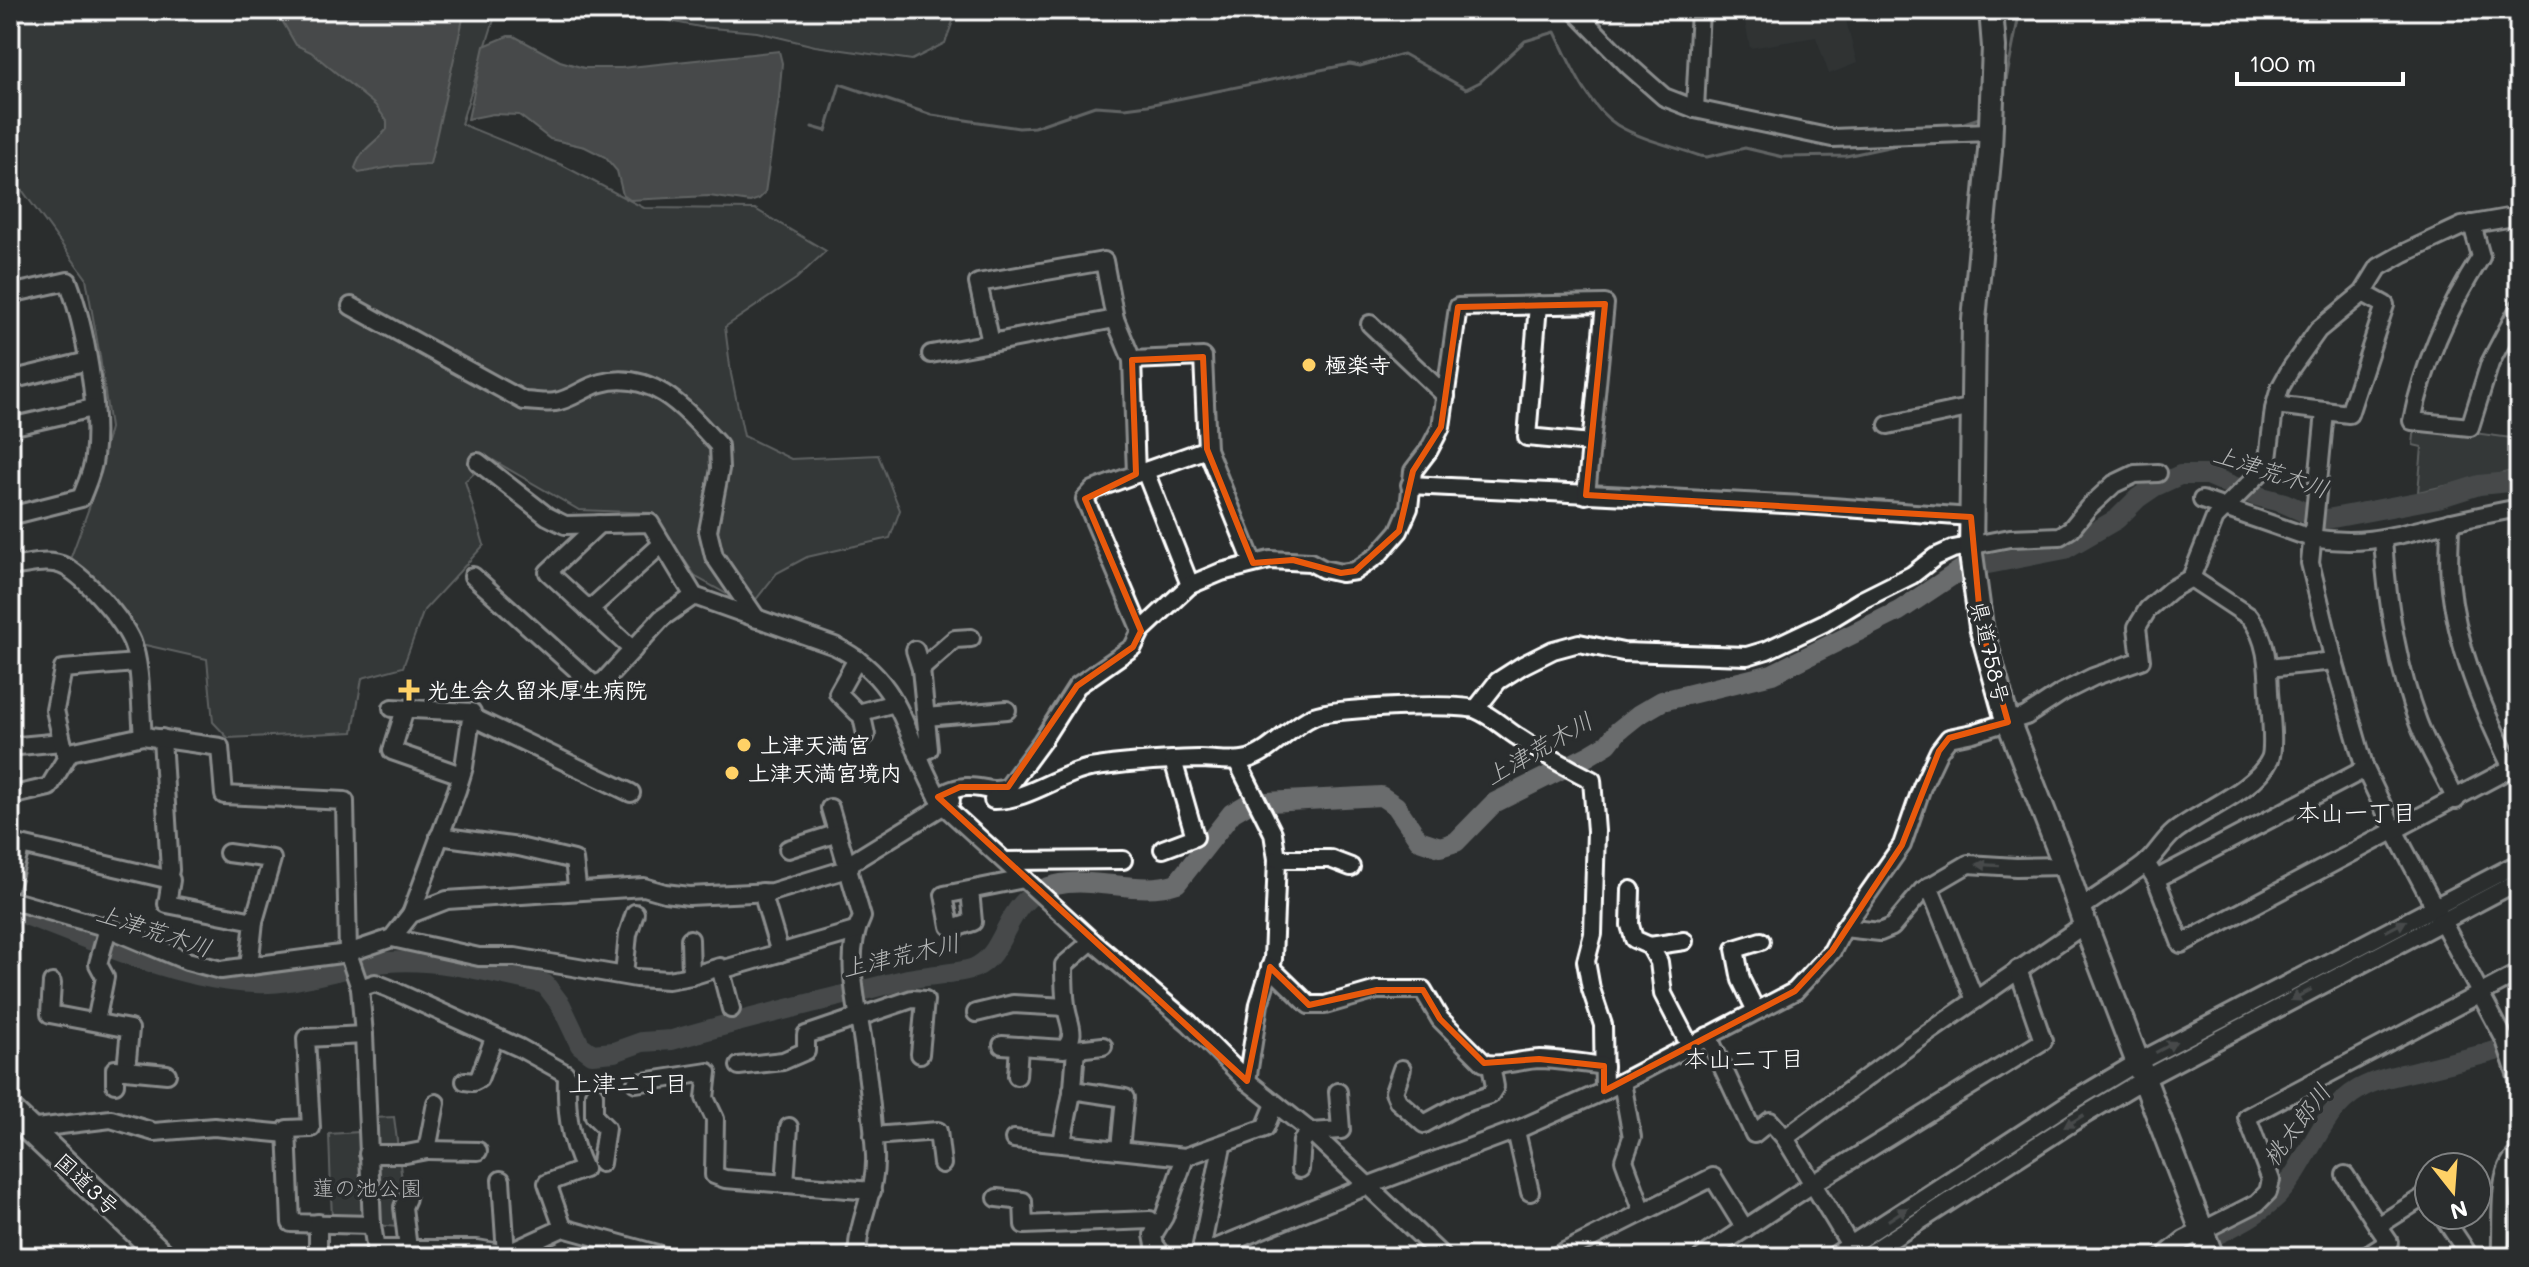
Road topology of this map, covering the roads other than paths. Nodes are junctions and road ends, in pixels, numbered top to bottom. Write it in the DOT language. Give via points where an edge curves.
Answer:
graph roads {
  1 [pos="1574,10"];
  2 [pos="1700,10"];
  3 [pos="1991,10"];
  4 [pos="1695,109"];
  5 [pos="1989,132"];
  6 [pos="2519,216"];
  7 [pos="2472,224"];
  8 [pos="2363,293"];
  9 [pos="10,294"];
  10 [pos="1538,305"];
  11 [pos="351,306"];
  12 [pos="2519,308"];
  13 [pos="1115,319"];
  14 [pos="1370,324"];
  15 [pos="991,343"];
  16 [pos="931,354"];
  17 [pos="1132,360"];
  18 [pos="84,362"];
  19 [pos="10,380"];
  20 [pos="1446,396"];
  21 [pos="2275,405"];
  22 [pos="1973,407"];
  23 [pos="93,408"];
  24 [pos="2325,412"];
  25 [pos="1888,425"];
  26 [pos="10,427"];
  27 [pos="1591,443"];
  28 [pos="1207,449"];
  29 [pos="478,462"];
  30 [pos="1140,472"];
  31 [pos="2158,473"];
  32 [pos="1410,485"];
  33 [pos="1586,495"];
  34 [pos="2202,500"];
  35 [pos="2226,506"];
  36 [pos="2519,508"];
  37 [pos="10,516"];
  38 [pos="1971,517"];
  39 [pos="2450,522"];
  40 [pos="599,524"];
  41 [pos="2312,534"];
  42 [pos="2383,540"];
  43 [pos="662,544"];
  44 [pos="1971,549"];
  45 [pos="1253,563"];
  46 [pos="12,564"];
  47 [pos="473,576"];
  48 [pos="2191,578"];
  49 [pos="1190,585"];
  50 [pos="694,596"];
  51 [pos="589,610"];
  52 [pos="757,619"];
  53 [pos="1141,631"];
  54 [pos="971,638"];
  55 [pos="633,650"];
  56 [pos="915,650"];
  57 [pos="857,659"];
  58 [pos="2334,661"];
  59 [pos="136,663"];
  60 [pos="2268,668"];
  61 [pos="921,669"];
  62 [pos="895,703"];
  63 [pos="1476,709"];
  64 [pos="1007,710"];
  65 [pos="861,712"];
  66 [pos="472,717"];
  67 [pos="926,717"];
  68 [pos="2008,722"];
  69 [pos="866,735"];
  70 [pos="143,736"];
  71 [pos="162,738"];
  72 [pos="10,743"];
  73 [pos="64,750"];
  74 [pos="918,755"];
  75 [pos="1173,760"];
  76 [pos="1237,761"];
  77 [pos="2516,766"];
  78 [pos="2365,769"];
  79 [pos="461,775"];
  80 [pos="631,793"];
  81 [pos="10,796"];
  82 [pos="2456,800"];
  83 [pos="940,801"];
  84 [pos="830,808"];
  85 [pos="2395,832"];
  86 [pos="838,833"];
  87 [pos="439,836"];
  88 [pos="788,849"];
  89 [pos="1163,849"];
  90 [pos="228,853"];
  91 [pos="1277,859"];
  92 [pos="1123,860"];
  93 [pos="1005,861"];
  94 [pos="2146,863"];
  95 [pos="2519,863"];
  96 [pos="849,866"];
  97 [pos="2065,866"];
  98 [pos="1351,867"];
  99 [pos="168,879"];
  100 [pos="1024,879"];
  101 [pos="2156,879"];
  102 [pos="2519,881"];
  103 [pos="10,884"];
  104 [pos="577,886"];
  105 [pos="1929,886"];
  106 [pos="970,890"];
  107 [pos="1631,890"];
  108 [pos="762,892"];
  109 [pos="10,900"];
  110 [pos="635,913"];
  111 [pos="2439,913"];
  112 [pos="411,914"];
  113 [pos="2082,917"];
  114 [pos="254,921"];
  115 [pos="108,928"];
  116 [pos="1844,928"];
  117 [pos="855,931"];
  118 [pos="392,938"];
  119 [pos="690,939"];
  120 [pos="1092,941"];
  121 [pos="1684,941"];
  122 [pos="1761,941"];
  123 [pos="1650,946"];
  124 [pos="348,953"];
  125 [pos="780,953"];
  126 [pos="249,967"];
  127 [pos="1270,967"];
  128 [pos="2018,969"];
  129 [pos="721,970"];
  130 [pos="2519,973"];
  131 [pos="624,975"];
  132 [pos="691,976"];
  133 [pos="52,983"];
  134 [pos="360,988"];
  135 [pos="2479,994"];
  136 [pos="1975,1000"];
  137 [pos="1066,1007"];
  138 [pos="731,1009"];
  139 [pos="1756,1011"];
  140 [pos="976,1013"];
  141 [pos="860,1017"];
  142 [pos="96,1022"];
  143 [pos="364,1035"];
  144 [pos="1708,1036"];
  145 [pos="494,1038"];
  146 [pos="1103,1046"];
  147 [pos="1690,1046"];
  148 [pos="1072,1048"];
  149 [pos="920,1054"];
  150 [pos="1491,1065"];
  151 [pos="739,1066"];
  152 [pos="1604,1066"];
  153 [pos="1402,1069"];
  154 [pos="126,1070"];
  155 [pos="2142,1070"];
  156 [pos="2517,1071"];
  157 [pos="167,1074"];
  158 [pos="1017,1076"];
  159 [pos="465,1081"];
  160 [pos="1247,1081"];
  161 [pos="1622,1082"];
  162 [pos="636,1083"];
  163 [pos="115,1084"];
  164 [pos="1072,1090"];
  165 [pos="1604,1091"];
  166 [pos="1338,1092"];
  167 [pos="594,1094"];
  168 [pos="436,1103"];
  169 [pos="1275,1104"];
  170 [pos="16,1118"];
  171 [pos="789,1127"];
  172 [pos="1516,1131"];
  173 [pos="1311,1132"];
  174 [pos="287,1134"];
  175 [pos="873,1136"];
  176 [pos="1785,1138"];
  177 [pos="1014,1139"];
  178 [pos="1062,1142"];
  179 [pos="1222,1146"];
  180 [pos="1120,1149"];
  181 [pos="427,1150"];
  182 [pos="478,1151"];
  183 [pos="368,1154"];
  184 [pos="2519,1154"];
  185 [pos="1185,1157"];
  186 [pos="601,1163"];
  187 [pos="942,1164"];
  188 [pos="1300,1169"];
  189 [pos="2345,1175"];
  190 [pos="501,1180"];
  191 [pos="785,1184"];
  192 [pos="1811,1185"];
  193 [pos="1367,1186"];
  194 [pos="872,1191"];
  195 [pos="1530,1192"];
  196 [pos="407,1198"];
  197 [pos="997,1198"];
  198 [pos="2413,1204"];
  199 [pos="1643,1212"];
  200 [pos="318,1223"];
  201 [pos="372,1225"];
  202 [pos="1156,1226"];
  203 [pos="2378,1226"];
  204 [pos="563,1228"];
  205 [pos="1745,1229"];
  206 [pos="2202,1230"];
  207 [pos="2453,1231"];
  208 [pos="1850,1245"];
  209 [pos="408,1249"];
  210 [pos="376,1253"];
  211 [pos="506,1254"];
  212 [pos="1197,1256"];
  213 [pos="164,1257"];
  214 [pos="318,1257"];
  215 [pos="668,1257"];
  216 [pos="858,1257"];
  217 [pos="1164,1257"];
  218 [pos="1443,1257"];
  219 [pos="1554,1257"];
  220 [pos="1702,1257"];
  221 [pos="1832,1257"];
  222 [pos="1864,1257"];
  223 [pos="2163,1257"];
  224 [pos="2212,1257"];
  225 [pos="2365,1257"];
  226 [pos="2470,1257"];
  227 [pos="2500,1257"];
  1 -- 4 [label="street" via="1664,97"];
  2 -- 4 [label="street"];
  3 -- 5 [label="main road, 県道758号"];
  4 -- 5 [label="street" via="1832,138"];
  5 -- 22 [label="main road, 県道758号" via="1974,320"];
  6 -- 7 [label="street"];
  7 -- 8 [label="street" via="2430,238 2379,267"];
  7 -- 12 [label="street" via="2481,257 2433,351 2412,421 2470,427 2490,363"];
  8 -- 21 [label="street" via="2318,330 2291,368"];
  8 -- 24 [label="street" via="2385,305 2349,414"];
  9 -- 23 [label="street" via="68,281 81,322"];
  10 -- 20 [label="street" via="1458,307"];
  10 -- 27 [label="street" via="1527,437"];
  10 -- 27 [label="street" via="1605,304"];
  11 -- 52 [label="street" via="524,401 555,402 601,383 632,379 659,388 719,446 708,531 714,556"];
  13 -- 15 [label="street"];
  13 -- 15 [label="street" via="1104,261 1023,274 978,283"];
  13 -- 17 [label="street"];
  14 -- 20 [label="street"];
  15 -- 16 [label="street"];
  17 -- 28 [label="street" via="1203,357"];
  17 -- 30 [label="street"];
  18 -- 19 [label="street"];
  20 -- 32 [label="street" via="1441,427"];
  21 -- 24 [label="street"];
  21 -- 35 [label="street" via="2268,459"];
  22 -- 25 [label="street"];
  22 -- 38 [label="main road, 県道758号"];
  23 -- 26 [label="street"];
  23 -- 37 [label="street" via="94,461 81,498"];
  24 -- 41 [label="street"];
  27 -- 33 [label="street"];
  28 -- 30 [label="street"];
  28 -- 45 [label="street"];
  29 -- 40 [label="street" via="547,516 565,525"];
  30 -- 49 [label="street"];
  30 -- 53 [label="street" via="1093,490 1085,499"];
  31 -- 44 [label="street" via="2135,474 2114,484 2060,536 2010,538"];
  32 -- 33 [label="street"];
  32 -- 45 [label="street" via="1409,508 1399,531 1355,571 1341,573 1293,560"];
  33 -- 38 [label="street"];
  34 -- 35 [label="street"];
  35 -- 41 [label="street"];
  35 -- 48 [label="street" via="2215,518"];
  36 -- 39 [label="street"];
  38 -- 44 [label="main road, 県道758号"];
  39 -- 42 [label="street"];
  39 -- 77 [label="street" via="2450,577 2468,670 2486,716"];
  40 -- 43 [label="street" via="650,523"];
  40 -- 51 [label="street" via="548,572"];
  41 -- 42 [label="street" via="2328,541"];
  41 -- 58 [label="street" via="2310,563"];
  42 -- 82 [label="street" via="2387,600 2403,674 2418,723"];
  43 -- 50 [label="street"];
  43 -- 51 [label="street"];
  44 -- 63 [label="street" via="1935,557 1824,623 1757,653 1623,652 1579,643 1553,650 1498,681"];
  44 -- 68 [label="main road, 県道758号" via="1985,646"];
  45 -- 49 [label="street"];
  46 -- 59 [label="street" via="65,567 113,614 132,643"];
  47 -- 55 [label="street" via="594,685"];
  48 -- 60 [label="street" via="2250,617 2266,647"];
  48 -- 68 [label="street" via="2148,609 2137,627 2141,660 2093,677"];
  49 -- 53 [label="street"];
  50 -- 52 [label="street"];
  50 -- 55 [label="street" via="662,618"];
  51 -- 55 [label="street"];
  52 -- 57 [label="street"];
  53 -- 83 [label="street" via="1133,647 1077,686 1008,787 960,787"];
  54 -- 61 [label="street" via="955,639"];
  56 -- 61 [label="street"];
  57 -- 62 [label="street" via="884,683"];
  57 -- 65 [label="street" via="838,693"];
  58 -- 60 [label="street"];
  58 -- 78 [label="street"];
  59 -- 70 [label="street"];
  59 -- 73 [label="street" via="63,669 55,710"];
  60 -- 94 [label="street" via="2271,757 2245,785 2172,833"];
  61 -- 67 [label="street"];
  62 -- 65 [label="street"];
  62 -- 74 [label="street"];
  63 -- 76 [label="street" via="1408,706 1325,713"];
  63 -- 152 [label="street" via="1592,780 1593,934 1586,961 1603,1025"];
  64 -- 67 [label="street"];
  65 -- 69 [label="street"];
  66 -- 79 [label="street"];
  66 -- 79 [label="street" via="472,712 399,708 392,751"];
  66 -- 80 [label="street"];
  67 -- 74 [label="street" via="929,749"];
  68 -- 97 [label="main road, 県道758号"];
  68 -- 116 [label="street" via="1949,738 1922,787 1902,845"];
  70 -- 71 [label="street"];
  70 -- 73 [label="street"];
  71 -- 99 [label="street"];
  71 -- 124 [label="street" via="220,747 224,795 345,801"];
  72 -- 73 [label="street"];
  73 -- 81 [label="street" via="49,787"];
  74 -- 83 [label="street"];
  75 -- 76 [label="street"];
  75 -- 83 [label="street" via="1076,771 1054,784 997,800 971,796"];
  75 -- 89 [label="street" via="1195,837"];
  76 -- 91 [label="street" via="1273,833"];
  77 -- 82 [label="street"];
  78 -- 85 [label="street"];
  78 -- 101 [label="street"];
  79 -- 87 [label="street"];
  82 -- 85 [label="street"];
  83 -- 93 [label="street"];
  83 -- 96 [label="street"];
  84 -- 86 [label="street"];
  85 -- 101 [label="street" via="2181,944"];
  85 -- 111 [label="street"];
  86 -- 88 [label="street"];
  86 -- 96 [label="street"];
  87 -- 104 [label="street" via="574,860"];
  87 -- 112 [label="street"];
  90 -- 114 [label="street" via="272,859"];
  91 -- 98 [label="street" via="1330,859"];
  91 -- 127 [label="street"];
  92 -- 93 [label="street"];
  93 -- 100 [label="street"];
  94 -- 101 [label="street"];
  94 -- 113 [label="street" via="2108,887"];
  95 -- 111 [label="street"];
  96 -- 108 [label="street"];
  96 -- 117 [label="street" via="862,917"];
  97 -- 105 [label="street, one-way" via="1968,864"];
  97 -- 113 [label="main road, 県道758号"];
  99 -- 103 [label="street" via="21,845"];
  99 -- 114 [label="street" via="167,904"];
  100 -- 106 [label="street"];
  100 -- 120 [label="street"];
  102 -- 111 [label="street"];
  105 -- 116 [label="street" via="1892,927 1880,932"];
  105 -- 136 [label="street"];
  107 -- 123 [label="street" via="1634,939"];
  108 -- 112 [label="street" via="689,896 644,887 577,890 447,900"];
  108 -- 125 [label="street"];
  109 -- 115 [label="street"];
  110 -- 131 [label="street"];
  111 -- 135 [label="street"];
  111 -- 155 [label="street"];
  112 -- 118 [label="street"];
  113 -- 128 [label="street"];
  113 -- 155 [label="main road, 県道758号"];
  114 -- 126 [label="street"];
  115 -- 126 [label="street" via="187,961 221,970"];
  115 -- 142 [label="street" via="98,964 105,977"];
  116 -- 139 [label="street" via="1832,951 1795,991"];
  117 -- 125 [label="street"];
  117 -- 141 [label="street" via="853,976"];
  118 -- 124 [label="street"];
  118 -- 131 [label="street" via="479,957 515,957"];
  119 -- 132 [label="street"];
  120 -- 137 [label="street" via="1064,965"];
  120 -- 160 [label="street" via="1189,1023"];
  121 -- 123 [label="street"];
  122 -- 139 [label="street" via="1735,949 1741,980"];
  123 -- 147 [label="street" via="1659,962 1663,994"];
  124 -- 126 [label="street"];
  124 -- 134 [label="street"];
  125 -- 129 [label="street"];
  127 -- 150 [label="street" via="1309,1005 1377,990 1423,990 1440,1019"];
  127 -- 160 [label="street"];
  128 -- 136 [label="street"];
  128 -- 192 [label="street" via="2043,1041"];
  129 -- 132 [label="street"];
  129 -- 138 [label="street"];
  130 -- 135 [label="street"];
  131 -- 132 [label="street" via="668,980"];
  133 -- 142 [label="street" via="50,1014"];
  134 -- 143 [label="street"];
  134 -- 145 [label="street" via="375,983"];
  135 -- 156 [label="street"];
  135 -- 206 [label="street" via="2247,1117 2271,1180 2268,1192 2257,1203"];
  136 -- 176 [label="street"];
  137 -- 140 [label="street" via="1013,1004"];
  137 -- 148 [label="street"];
  139 -- 144 [label="street"];
  141 -- 149 [label="street" via="912,999 925,1000"];
  141 -- 151 [label="street" via="806,1035 806,1051 797,1056"];
  141 -- 175 [label="street"];
  142 -- 154 [label="street" via="130,1029"];
  143 -- 174 [label="street" via="306,1038 311,1128 287,1129"];
  143 -- 183 [label="street"];
  144 -- 147 [label="street"];
  144 -- 176 [label="street" via="1754,1134 1770,1121"];
  145 -- 159 [label="street" via="479,1079"];
  145 -- 204 [label="street" via="567,1076 566,1112 584,1169 547,1183"];
  146 -- 148 [label="street"];
  147 -- 161 [label="street"];
  148 -- 158 [label="street" via="1010,1045"];
  148 -- 164 [label="street"];
  150 -- 152 [label="street" via="1539,1059"];
  150 -- 153 [label="street" via="1495,1087 1490,1095 1424,1124 1394,1092"];
  152 -- 165 [label="street"];
  154 -- 157 [label="street"];
  154 -- 163 [label="street" via="115,1069"];
  155 -- 206 [label="main road, 県道758号"];
  208 -- 155 [label="street, one-way" via="2066,1105"];
  155 -- 222 [label="street, one-way" via="2073,1122"];
  160 -- 169 [label="street"];
  161 -- 165 [label="street"];
  161 -- 199 [label="street" via="1632,1137 1624,1160"];
  162 -- 191 [label="street" via="708,1072 705,1098 715,1119 714,1175"];
  164 -- 178 [label="street"];
  164 -- 180 [label="street" via="1125,1098"];
  165 -- 172 [label="street"];
  166 -- 173 [label="street" via="1341,1130"];
  167 -- 186 [label="street" via="594,1116 606,1128"];
  168 -- 181 [label="street"];
  169 -- 173 [label="street"];
  169 -- 179 [label="street" via="1265,1128"];
  170 -- 174 [label="street" via="111,1119 154,1132 214,1127"];
  170 -- 213 [label="highway, 国道3号"];
  171 -- 191 [label="street"];
  172 -- 193 [label="street"];
  172 -- 195 [label="street"];
  173 -- 188 [label="street" via="1302,1141"];
  173 -- 193 [label="street"];
  174 -- 200 [label="street" via="291,1223"];
  175 -- 187 [label="street" via="938,1131"];
  175 -- 194 [label="street"];
  176 -- 192 [label="street"];
  177 -- 178 [label="street"];
  178 -- 180 [label="street"];
  179 -- 185 [label="street"];
  179 -- 212 [label="street"];
  180 -- 185 [label="street"];
  181 -- 182 [label="street"];
  181 -- 183 [label="street"];
  183 -- 201 [label="street"];
  184 -- 227 [label="street" via="2504,1173"];
  185 -- 202 [label="street"];
  189 -- 203 [label="street"];
  190 -- 211 [label="street"];
  191 -- 194 [label="street"];
  192 -- 205 [label="street"];
  192 -- 208 [label="street"];
  193 -- 212 [label="street"];
  193 -- 218 [label="street"];
  194 -- 216 [label="street" via="856,1243"];
  196 -- 209 [label="street" via="403,1207"];
  197 -- 202 [label="street" via="1023,1201 1024,1225 1150,1220"];
  198 -- 203 [label="street"];
  199 -- 205 [label="street" via="1713,1177"];
  199 -- 219 [label="street"];
  200 -- 201 [label="street"];
  200 -- 214 [label="street"];
  201 -- 210 [label="street"];
  202 -- 217 [label="street" via="1155,1245"];
  203 -- 225 [label="street" via="2389,1242"];
  204 -- 211 [label="street"];
  204 -- 215 [label="street"];
  205 -- 220 [label="street"];
  206 -- 223 [label="street"];
  206 -- 224 [label="main road, 県道758号"];
  207 -- 226 [label="street"];
  208 -- 221 [label="street"];
  209 -- 210 [label="street"];
  209 -- 211 [label="street"];
}
